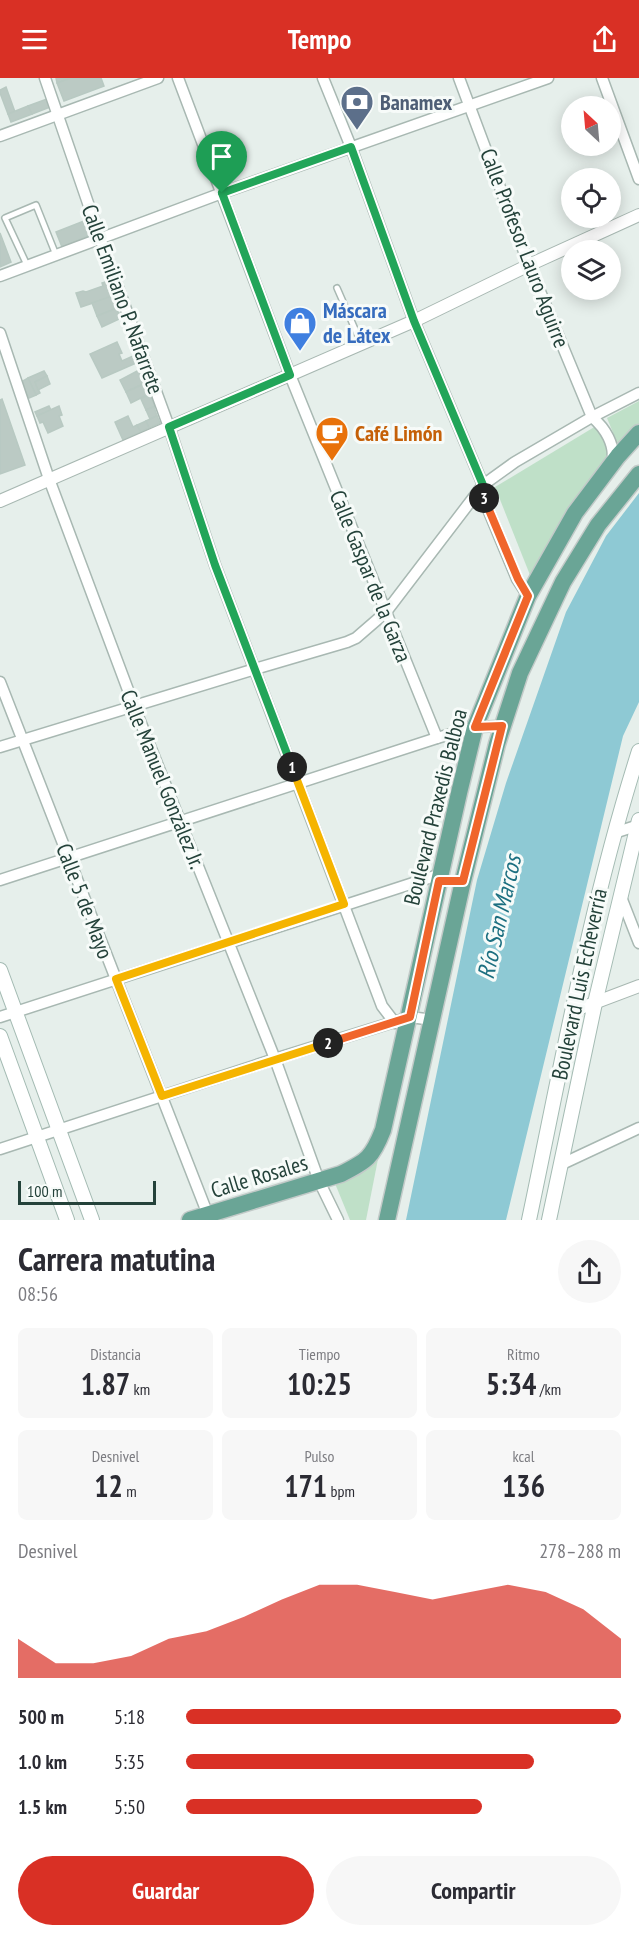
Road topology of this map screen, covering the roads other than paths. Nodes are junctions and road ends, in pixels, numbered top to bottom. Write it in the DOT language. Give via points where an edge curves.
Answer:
graph roads {
  1 [pos="45,78"];
  2 [pos="158,78"];
  3 [pos="178,78"];
  4 [pos="323,78"];
  5 [pos="459,78"];
  6 [pos="548,78"];
  7 [pos="602,78"];
  8 [pos="536,80"];
  9 [pos="471,105"];
  10 [pos="58,115"];
  11 [pos="0,136"];
  12 [pos="351,147"];
  13 [pos="639,179"];
  14 [pos="222,193"];
  15 [pos="639,215"];
  16 [pos="100,238"];
  17 [pos="56,255"];
  18 [pos="27,265"];
  19 [pos="529,265"];
  20 [pos="0,276"];
  21 [pos="337,288"];
  22 [pos="414,321"];
  23 [pos="0,333"];
  24 [pos="361,343"];
  25 [pos="290,375"];
  26 [pos="639,393"];
  27 [pos="592,417"];
  28 [pos="169,427"];
  29 [pos="639,433"];
  30 [pos="611,466"];
  31 [pos="639,474"];
  32 [pos="49,478"];
  33 [pos="481,487"];
  34 [pos="0,501"];
  35 [pos="528,596"];
  36 [pos="386,612"];
  37 [pos="255,669"];
  38 [pos="0,682"];
  39 [pos="134,706"];
  40 [pos="502,726"];
  41 [pos="475,727"];
  42 [pos="437,738"];
  43 [pos="23,740"];
  44 [pos="0,747"];
  45 [pos="639,751"];
  46 [pos="298,783"];
  47 [pos="180,823"];
  48 [pos="639,823"];
  49 [pos="614,833"];
  50 [pos="69,859"];
  51 [pos="440,877"];
  52 [pos="0,880"];
  53 [pos="463,881"];
  54 [pos="621,897"];
  55 [pos="344,904"];
  56 [pos="229,942"];
  57 [pos="639,943"];
  58 [pos="0,970"];
  59 [pos="116,979"];
  60 [pos="639,986"];
  61 [pos="595,1003"];
  62 [pos="573,1011"];
  63 [pos="16,1012"];
  64 [pos="0,1017"];
  65 [pos="403,1020"];
  66 [pos="432,1020"];
  67 [pos="0,1036"];
  68 [pos="275,1059"];
  69 [pos="162,1096"];
  70 [pos="639,1128"];
  71 [pos="59,1130"];
  72 [pos="37,1137"];
  73 [pos="0,1149"];
  74 [pos="562,1164"];
  75 [pos="341,1174"];
  76 [pos="319,1181"];
  77 [pos="209,1217"];
  78 [pos="68,1220"];
  79 [pos="92,1220"];
  80 [pos="190,1220"];
  81 [pos="338,1220"];
  82 [pos="387,1220"];
  83 [pos="529,1220"];
  84 [pos="549,1220"];
  1 -- 10 [label="street, Calle Emiliano P. Nafarrete"];
  2 -- 10 [label="street"];
  3 -- 14 [label="street, Calle Gaspar de la Garza"];
  4 -- 12 [label="street"];
  5 -- 9 [label="street, Calle Profesor Lauro Aguirre"];
  6 -- 8 [label="street"];
  7 -- 13 [label="street"];
  8 -- 9 [label="street"];
  9 -- 12 [label="street"];
  9 -- 19 [label="street, Calle Profesor Lauro Aguirre"];
  10 -- 11 [label="street"];
  10 -- 16 [label="street, Calle Emiliano P. Nafarrete"];
  12 -- 14 [label="street"];
  12 -- 22 [label="street"];
  14 -- 16 [label="street"];
  14 -- 25 [label="street, Calle Gaspar de la Garza"];
  15 -- 19 [label="street"];
  16 -- 17 [label="street"];
  16 -- 28 [label="street, Calle Emiliano P. Nafarrete"];
  17 -- 18 [label="street"];
  17 -- 18 [label="lane" via="36,205 5,218"];
  18 -- 20 [label="street"];
  19 -- 22 [label="street"];
  19 -- 27 [label="street, Calle Profesor Lauro Aguirre"];
  21 -- 24 [label="lane"];
  22 -- 24 [label="street"];
  22 -- 33 [label="street"];
  23 -- 32 [label="street, Calle Manuel González Jr."];
  24 -- 25 [label="street"];
  25 -- 28 [label="street"];
  25 -- 36 [label="street, Calle Gaspar de la Garza"];
  26 -- 27 [label="street"];
  27 -- 30 [label="street, Calle Profesor Lauro Aguirre" via="604,427 613,450"];
  27 -- 33 [label="street" via="515,462"];
  28 -- 32 [label="street"];
  28 -- 37 [label="street, Calle Emiliano P. Nafarrete"];
  29 -- 30 [label="main road, Boulevard Praxedis Balboa"];
  30 -- 35 [label="main road, Boulevard Praxedis Balboa" via="575,513"];
  31 -- 40 [label="main road, Boulevard Praxedis Balboa" via="598,525 563,582 520,673"];
  32 -- 34 [label="street"];
  32 -- 39 [label="street, Calle Manuel González Jr."];
  33 -- 35 [label="street"];
  33 -- 36 [label="street"];
  35 -- 41 [label="main road, Boulevard Praxedis Balboa"];
  36 -- 37 [label="street" via="347,642"];
  36 -- 42 [label="street, Calle Gaspar de la Garza"];
  37 -- 39 [label="street"];
  37 -- 46 [label="street, Calle Emiliano P. Nafarrete"];
  38 -- 43 [label="street, Calle 5 de Mayo"];
  39 -- 43 [label="street"];
  39 -- 47 [label="street, Calle Manuel González Jr."];
  40 -- 41 [label="street"];
  40 -- 53 [label="main road, Boulevard Praxedis Balboa"];
  41 -- 42 [label="street"];
  41 -- 51 [label="main road, Boulevard Praxedis Balboa"];
  42 -- 46 [label="street"];
  43 -- 44 [label="street"];
  43 -- 50 [label="street, Calle 5 de Mayo"];
  45 -- 49 [label="main road, Boulevard Luis Echeverría"];
  46 -- 47 [label="street"];
  46 -- 55 [label="street, Calle Emiliano P. Nafarrete"];
  47 -- 50 [label="street"];
  47 -- 56 [label="street, Calle Manuel González Jr."];
  48 -- 49 [label="street"];
  48 -- 54 [label="main road, Boulevard Luis Echeverría"];
  49 -- 62 [label="main road, Boulevard Luis Echeverría"];
  50 -- 52 [label="street"];
  50 -- 59 [label="street, Calle 5 de Mayo"];
  51 -- 53 [label="main road"];
  51 -- 55 [label="street"];
  51 -- 65 [label="main road, Boulevard Praxedis Balboa"];
  53 -- 66 [label="main road, Boulevard Praxedis Balboa"];
  54 -- 57 [label="street"];
  54 -- 61 [label="main road, Boulevard Luis Echeverría"];
  55 -- 56 [label="street"];
  55 -- 65 [label="street, Calle Emiliano P. Nafarrete" via="382,1006"];
  56 -- 59 [label="street"];
  56 -- 68 [label="street, Calle Manuel González Jr."];
  58 -- 63 [label="main road"];
  59 -- 63 [label="street"];
  59 -- 69 [label="street, Calle 5 de Mayo"];
  60 -- 61 [label="street"];
  61 -- 62 [label="street"];
  61 -- 74 [label="main road, Boulevard Luis Echeverría"];
  62 -- 83 [label="main road, Boulevard Luis Echeverría"];
  63 -- 64 [label="street"];
  63 -- 71 [label="main road"];
  65 -- 66 [label="street"];
  65 -- 68 [label="street"];
  65 -- 75 [label="main road, Boulevard Praxedis Balboa" via="379,1140 363,1163"];
  66 -- 82 [label="main road, Boulevard Praxedis Balboa"];
  67 -- 72 [label="main road"];
  68 -- 69 [label="street"];
  68 -- 76 [label="street, Calle Manuel González Jr."];
  69 -- 71 [label="street"];
  69 -- 77 [label="street, Calle 5 de Mayo"];
  70 -- 74 [label="street"];
  71 -- 72 [label="street"];
  71 -- 79 [label="main road"];
  72 -- 73 [label="street"];
  72 -- 78 [label="main road"];
  74 -- 84 [label="main road, Boulevard Luis Echeverría"];
  75 -- 76 [label="main road, Calle Rosales"];
  76 -- 77 [label="main road, Calle Rosales"];
  76 -- 81 [label="street, Calle Manuel González Jr."];
  77 -- 80 [label="main road, Calle Rosales"];
}
